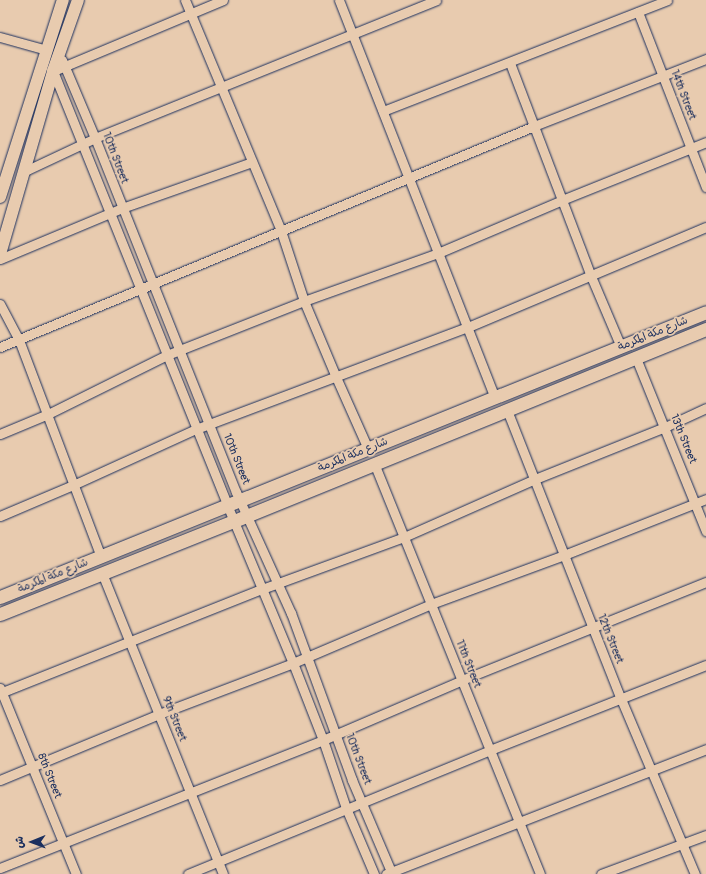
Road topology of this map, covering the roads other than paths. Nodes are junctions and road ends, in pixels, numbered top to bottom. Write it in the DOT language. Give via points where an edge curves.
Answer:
graph roads {
  1 [pos="63,0"];
  2 [pos="78,0"];
  3 [pos="185,0"];
  4 [pos="223,0"];
  5 [pos="339,0"];
  6 [pos="436,0"];
  7 [pos="667,0"];
  8 [pos="638,12"];
  9 [pos="190,13"];
  10 [pos="353,35"];
  11 [pos="0,37"];
  12 [pos="53,51"];
  13 [pos="706,59"];
  14 [pos="510,63"];
  15 [pos="64,66"];
  16 [pos="52,71"];
  17 [pos="663,76"];
  18 [pos="222,87"];
  19 [pos="383,111"];
  20 [pos="534,126"];
  21 [pos="95,138"];
  22 [pos="706,142"];
  23 [pos="82,144"];
  24 [pos="691,148"];
  25 [pos="252,162"];
  26 [pos="25,171"];
  27 [pos="409,179"];
  28 [pos="2,183"];
  29 [pos="706,187"];
  30 [pos="0,197"];
  31 [pos="562,200"];
  32 [pos="122,208"];
  33 [pos="110,213"];
  34 [pos="706,227"];
  35 [pos="281,231"];
  36 [pos="438,253"];
  37 [pos="0,254"];
  38 [pos="0,259"];
  39 [pos="590,274"];
  40 [pos="153,284"];
  41 [pos="140,290"];
  42 [pos="304,301"];
  43 [pos="0,304"];
  44 [pos="706,312"];
  45 [pos="468,327"];
  46 [pos="706,329"];
  47 [pos="19,340"];
  48 [pos="0,347"];
  49 [pos="621,347"];
  50 [pos="179,350"];
  51 [pos="167,355"];
  52 [pos="636,358"];
  53 [pos="336,377"];
  54 [pos="495,398"];
  55 [pos="706,408"];
  56 [pos="508,410"];
  57 [pos="48,414"];
  58 [pos="209,424"];
  59 [pos="665,427"];
  60 [pos="196,429"];
  61 [pos="0,434"];
  62 [pos="368,449"];
  63 [pos="374,463"];
  64 [pos="535,480"];
  65 [pos="73,485"];
  66 [pos="706,499"];
  67 [pos="240,501"];
  68 [pos="696,504"];
  69 [pos="228,507"];
  70 [pos="0,516"];
  71 [pos="247,516"];
  72 [pos="234,521"];
  73 [pos="706,531"];
  74 [pos="404,537"];
  75 [pos="564,555"];
  76 [pos="101,557"];
  77 [pos="102,573"];
  78 [pos="706,582"];
  79 [pos="278,584"];
  80 [pos="262,590"];
  81 [pos="0,598"];
  82 [pos="431,604"];
  83 [pos="0,614"];
  84 [pos="592,628"];
  85 [pos="129,642"];
  86 [pos="307,657"];
  87 [pos="293,663"];
  88 [pos="706,665"];
  89 [pos="462,680"];
  90 [pos="1,691"];
  91 [pos="621,699"];
  92 [pos="159,714"];
  93 [pos="336,735"];
  94 [pos="323,740"];
  95 [pos="706,749"];
  96 [pos="490,750"];
  97 [pos="32,767"];
  98 [pos="650,771"];
  99 [pos="0,780"];
  100 [pos="190,792"];
  101 [pos="362,802"];
  102 [pos="346,808"];
  103 [pos="519,821"];
  104 [pos="706,835"];
  105 [pos="63,844"];
  106 [pos="682,844"];
  107 [pos="218,861"];
  108 [pos="0,868"];
  109 [pos="390,873"];
  110 [pos="76,874"];
  111 [pos="188,874"];
  112 [pos="223,874"];
  113 [pos="374,874"];
  114 [pos="540,874"];
  115 [pos="601,874"];
  116 [pos="695,874"];
  1 -- 12 [label="street"];
  2 -- 12 [label="street"];
  3 -- 9 [label="street"];
  4 -- 9 [label="street"];
  5 -- 10 [label="street"];
  6 -- 10 [label="street"];
  7 -- 8 [label="street"];
  8 -- 14 [label="street"];
  8 -- 17 [label="street, 14th Street"];
  9 -- 15 [label="street"];
  9 -- 18 [label="street"];
  10 -- 18 [label="street"];
  10 -- 19 [label="street"];
  11 -- 12 [label="street"];
  12 -- 15 [label="street, 10th Street"];
  12 -- 16 [label="street"];
  12 -- 28 [label="street"];
  13 -- 17 [label="street"];
  14 -- 19 [label="street"];
  14 -- 20 [label="street"];
  15 -- 16 [label="street"];
  15 -- 21 [label="street, 10th Street"];
  16 -- 23 [label="street"];
  16 -- 26 [label="street"];
  17 -- 20 [label="street"];
  17 -- 24 [label="street, 14th Street"];
  18 -- 21 [label="street"];
  18 -- 25 [label="street"];
  19 -- 27 [label="street"];
  20 -- 27 [label="street"];
  20 -- 31 [label="street"];
  21 -- 23 [label="street"];
  21 -- 32 [label="street, 10th Street"];
  22 -- 24 [label="street"];
  23 -- 26 [label="street"];
  23 -- 33 [label="street"];
  24 -- 29 [label="street, 14th Street"];
  24 -- 31 [label="street"];
  25 -- 32 [label="street"];
  25 -- 35 [label="street"];
  26 -- 37 [label="street"];
  27 -- 35 [label="street"];
  27 -- 36 [label="street"];
  28 -- 30 [label="street"];
  31 -- 36 [label="street"];
  31 -- 39 [label="street"];
  32 -- 33 [label="street"];
  32 -- 40 [label="street, 10th Street"];
  33 -- 38 [label="street"];
  33 -- 41 [label="street"];
  34 -- 39 [label="street"];
  35 -- 40 [label="street"];
  35 -- 42 [label="street"];
  36 -- 42 [label="street"];
  36 -- 45 [label="street"];
  39 -- 45 [label="street"];
  39 -- 49 [label="street"];
  40 -- 41 [label="street"];
  40 -- 50 [label="street, 10th Street"];
  41 -- 47 [label="street"];
  41 -- 51 [label="street"];
  42 -- 50 [label="street"];
  42 -- 53 [label="street"];
  43 -- 47 [label="street"];
  44 -- 49 [label="main road, شارع مكة المكرمة"];
  45 -- 53 [label="street"];
  45 -- 54 [label="street"];
  46 -- 52 [label="main road, شارع مكة المكرمة"];
  47 -- 48 [label="street"];
  47 -- 57 [label="street"];
  49 -- 54 [label="main road, شارع مكة المكرمة"];
  50 -- 51 [label="street"];
  50 -- 58 [label="street, 10th Street"];
  51 -- 57 [label="street"];
  51 -- 60 [label="street"];
  52 -- 56 [label="main road, شارع مكة المكرمة"];
  52 -- 59 [label="street, 13th Street"];
  53 -- 58 [label="street"];
  53 -- 62 [label="street"];
  54 -- 62 [label="main road, شارع مكة المكرمة"];
  55 -- 59 [label="street"];
  56 -- 63 [label="main road, شارع مكة المكرمة"];
  56 -- 64 [label="street, 12th Street"];
  57 -- 61 [label="street"];
  57 -- 65 [label="street"];
  58 -- 60 [label="street"];
  58 -- 67 [label="street, 10th Street"];
  59 -- 64 [label="street"];
  59 -- 68 [label="street, 13th Street"];
  60 -- 65 [label="street"];
  60 -- 69 [label="street"];
  62 -- 67 [label="main road, شارع مكة المكرمة"];
  63 -- 71 [label="main road, شارع مكة المكرمة"];
  63 -- 74 [label="street, 11th Street"];
  64 -- 74 [label="street"];
  64 -- 75 [label="street, 12th Street"];
  65 -- 70 [label="street"];
  65 -- 76 [label="street"];
  66 -- 68 [label="street"];
  67 -- 69 [label="main road, شارع مكة المكرمة"];
  67 -- 71 [label="street, 10th Street"];
  68 -- 73 [label="street, 13th Street"];
  68 -- 75 [label="street"];
  69 -- 72 [label="street"];
  69 -- 76 [label="main road, شارع مكة المكرمة"];
  71 -- 72 [label="main road, شارع مكة المكرمة"];
  71 -- 79 [label="street, 10th Street"];
  72 -- 77 [label="main road, شارع مكة المكرمة"];
  72 -- 80 [label="street"];
  74 -- 79 [label="street"];
  74 -- 82 [label="street, 11th Street"];
  75 -- 82 [label="street"];
  75 -- 84 [label="street, 12th Street"];
  76 -- 81 [label="main road, شارع مكة المكرمة"];
  77 -- 83 [label="main road, شارع مكة المكرمة"];
  77 -- 85 [label="street, 9th Street"];
  78 -- 84 [label="street"];
  79 -- 80 [label="street"];
  79 -- 86 [label="street, 10th Street"];
  80 -- 85 [label="street"];
  80 -- 87 [label="street"];
  82 -- 86 [label="street"];
  82 -- 89 [label="street, 11th Street"];
  84 -- 89 [label="street"];
  84 -- 91 [label="street, 12th Street"];
  85 -- 90 [label="street"];
  85 -- 92 [label="street, 9th Street"];
  86 -- 87 [label="street"];
  86 -- 93 [label="street, 10th Street"];
  87 -- 92 [label="street"];
  87 -- 94 [label="street"];
  88 -- 91 [label="street"];
  89 -- 93 [label="street"];
  89 -- 96 [label="street, 11th Street"];
  90 -- 97 [label="street, 8th Street"];
  91 -- 96 [label="street"];
  91 -- 98 [label="street, 12th Street"];
  92 -- 97 [label="street"];
  92 -- 100 [label="street, 9th Street"];
  93 -- 94 [label="street"];
  93 -- 101 [label="street, 10th Street"];
  94 -- 100 [label="street"];
  94 -- 102 [label="street"];
  95 -- 98 [label="street"];
  96 -- 101 [label="street"];
  96 -- 103 [label="street, 11th Street"];
  97 -- 99 [label="street"];
  97 -- 105 [label="street, 8th Street"];
  98 -- 103 [label="street"];
  98 -- 106 [label="street, 12th Street"];
  100 -- 105 [label="street"];
  100 -- 107 [label="street, 9th Street"];
  101 -- 102 [label="street"];
  101 -- 109 [label="street, 10th Street"];
  102 -- 107 [label="street"];
  102 -- 113 [label="street"];
  103 -- 109 [label="street"];
  103 -- 114 [label="street, 11th Street"];
  104 -- 106 [label="street"];
  105 -- 108 [label="street"];
  105 -- 110 [label="street, 8th Street"];
  106 -- 115 [label="street"];
  106 -- 116 [label="street, 12th Street"];
  107 -- 111 [label="street"];
  107 -- 112 [label="street, 9th Street"];
}
